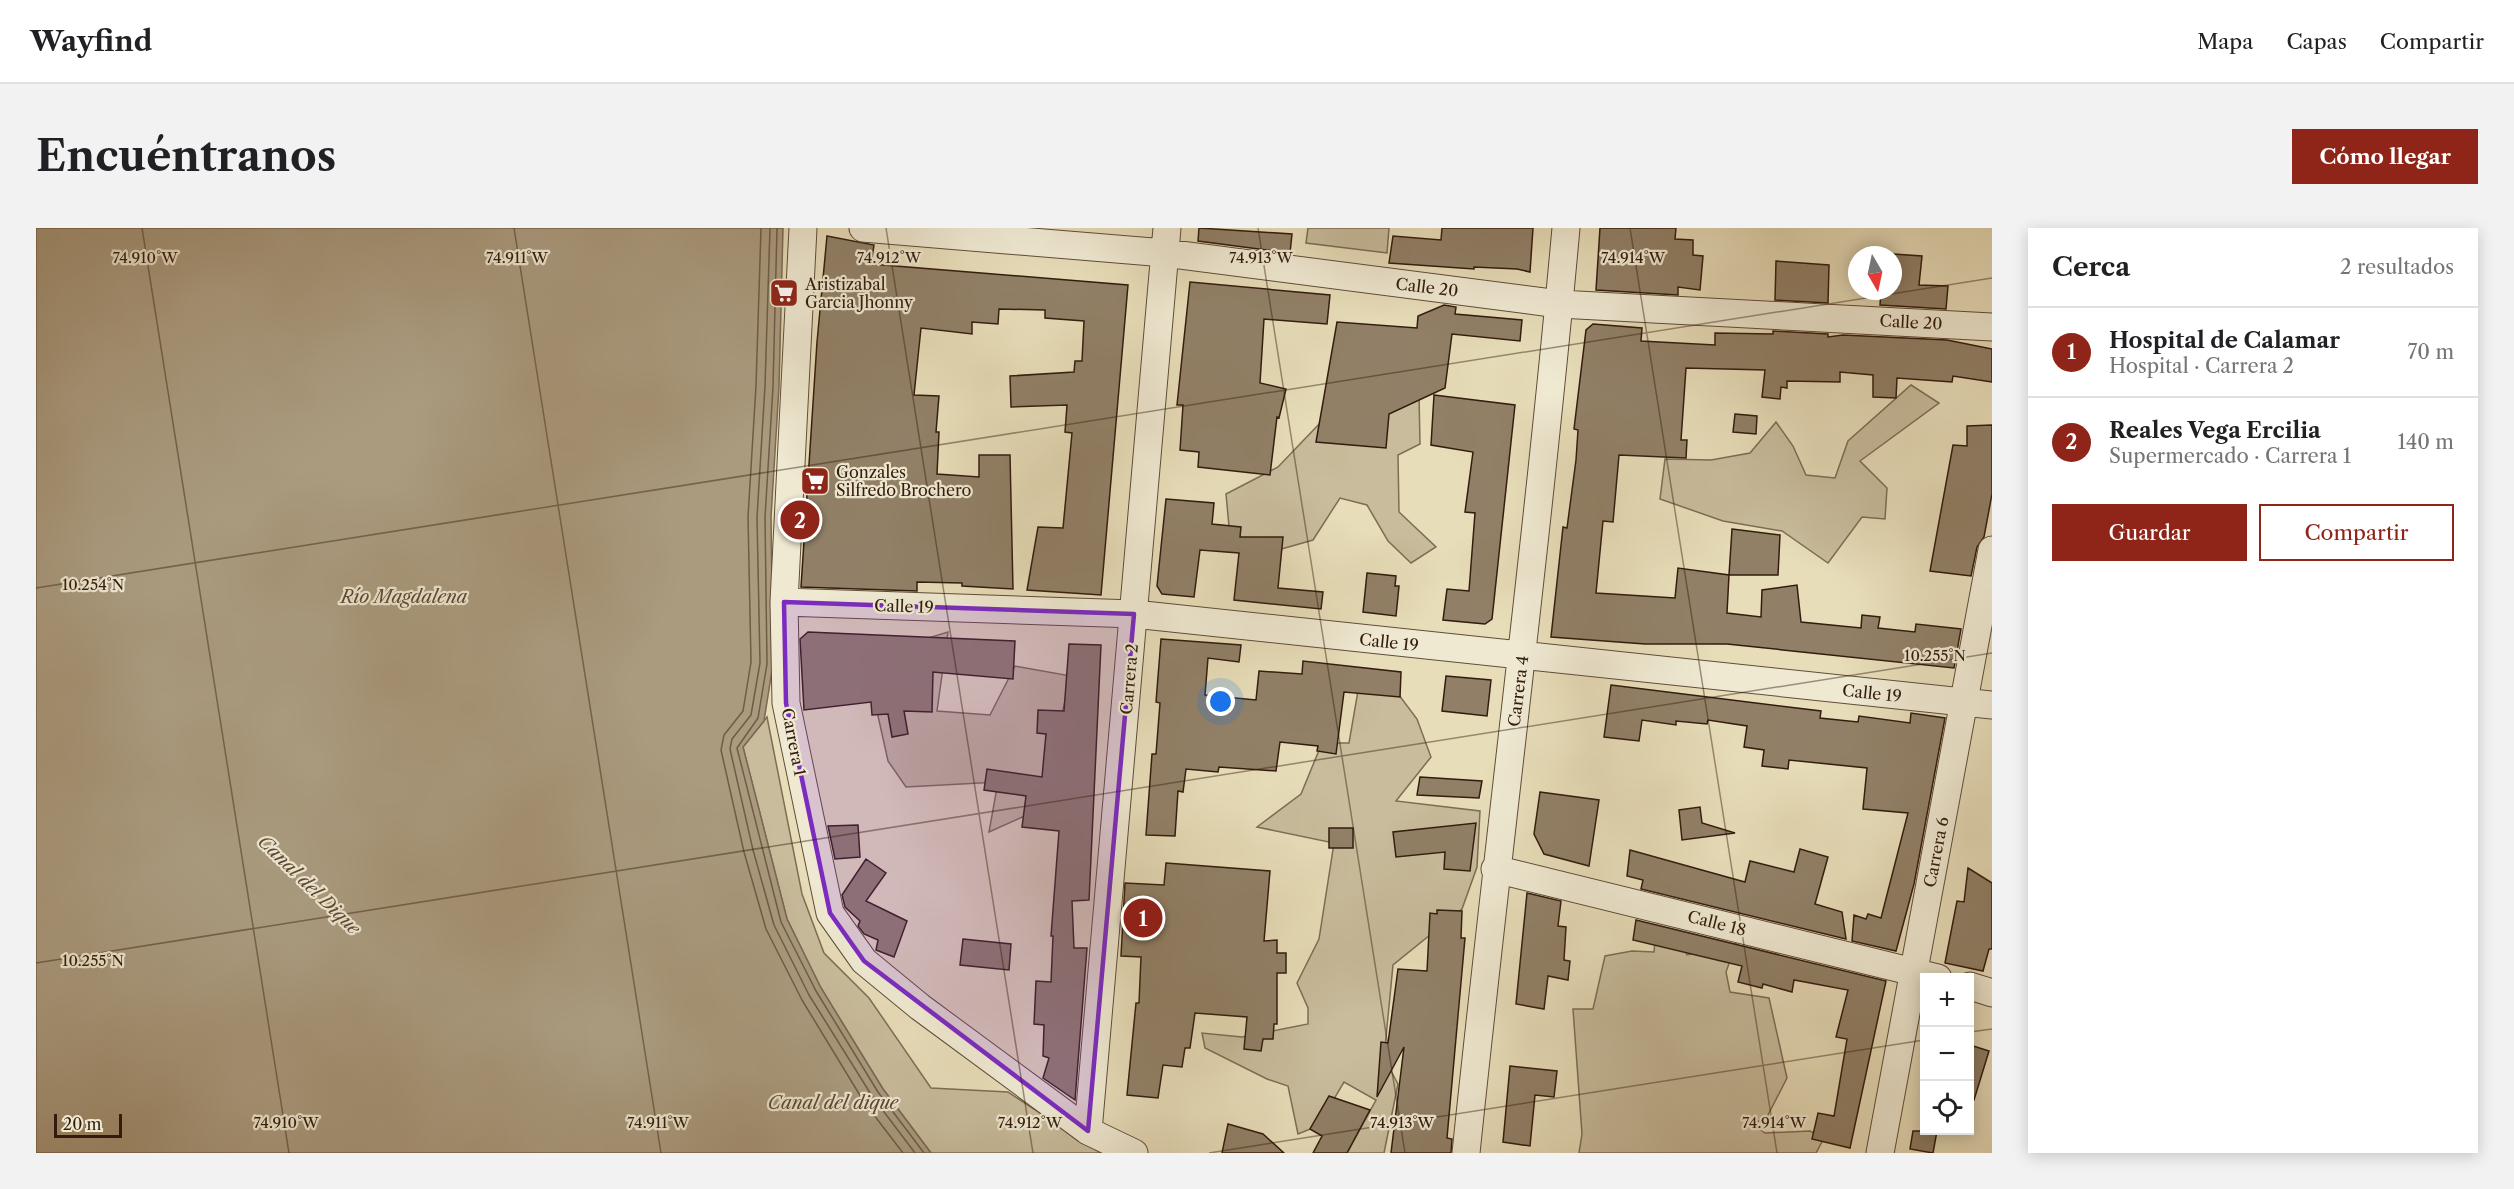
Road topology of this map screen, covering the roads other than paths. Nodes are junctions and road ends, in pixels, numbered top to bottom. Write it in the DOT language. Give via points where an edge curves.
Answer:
graph roads {
  1 [pos="803,228"];
  2 [pos="863,228"];
  3 [pos="1566,228"];
  4 [pos="1166,240"];
  5 [pos="1559,304"];
  6 [pos="1992,327"];
  7 [pos="1992,550"];
  8 [pos="784,602"];
  9 [pos="1134,614"];
  10 [pos="1523,657"];
  11 [pos="1964,703"];
  12 [pos="1992,705"];
  13 [pos="1495,870"];
  14 [pos="1922,973"];
  15 [pos="1926,973"];
  16 [pos="1974,987"];
  17 [pos="1992,993"];
  18 [pos="1920,997"];
  19 [pos="1088,1131"];
  20 [pos="1134,1153"];
  21 [pos="1466,1153"];
  22 [pos="1880,1153"];
  1 -- 8 [label="street, Carrera 1"];
  2 -- 4 [label="street, Calle 20"];
  3 -- 5 [label="street, Carrera 4"];
  4 -- 5 [label="street, Calle 20"];
  4 -- 9 [label="street, Carrera 2"];
  5 -- 6 [label="street, Calle 20"];
  5 -- 10 [label="street, Carrera 4"];
  7 -- 11 [label="street, Carrera 6"];
  8 -- 9 [label="street, Calle 19"];
  8 -- 19 [label="street, Carrera 1" via="786,703 830,913 864,961"];
  9 -- 10 [label="street, Calle 19"];
  9 -- 19 [label="street, Carrera 2"];
  10 -- 11 [label="street, Calle 19"];
  10 -- 13 [label="street, Carrera 4"];
  11 -- 12 [label="street, Calle 19"];
  11 -- 15 [label="street, Carrera 6"];
  13 -- 14 [label="street, Calle 18"];
  13 -- 21 [label="street, Carrera 4"];
  16 -- 17 [label="street"];
  18 -- 22 [label="street, Carrera 6"];
  19 -- 20 [label="street, Carrera 1"];
}
